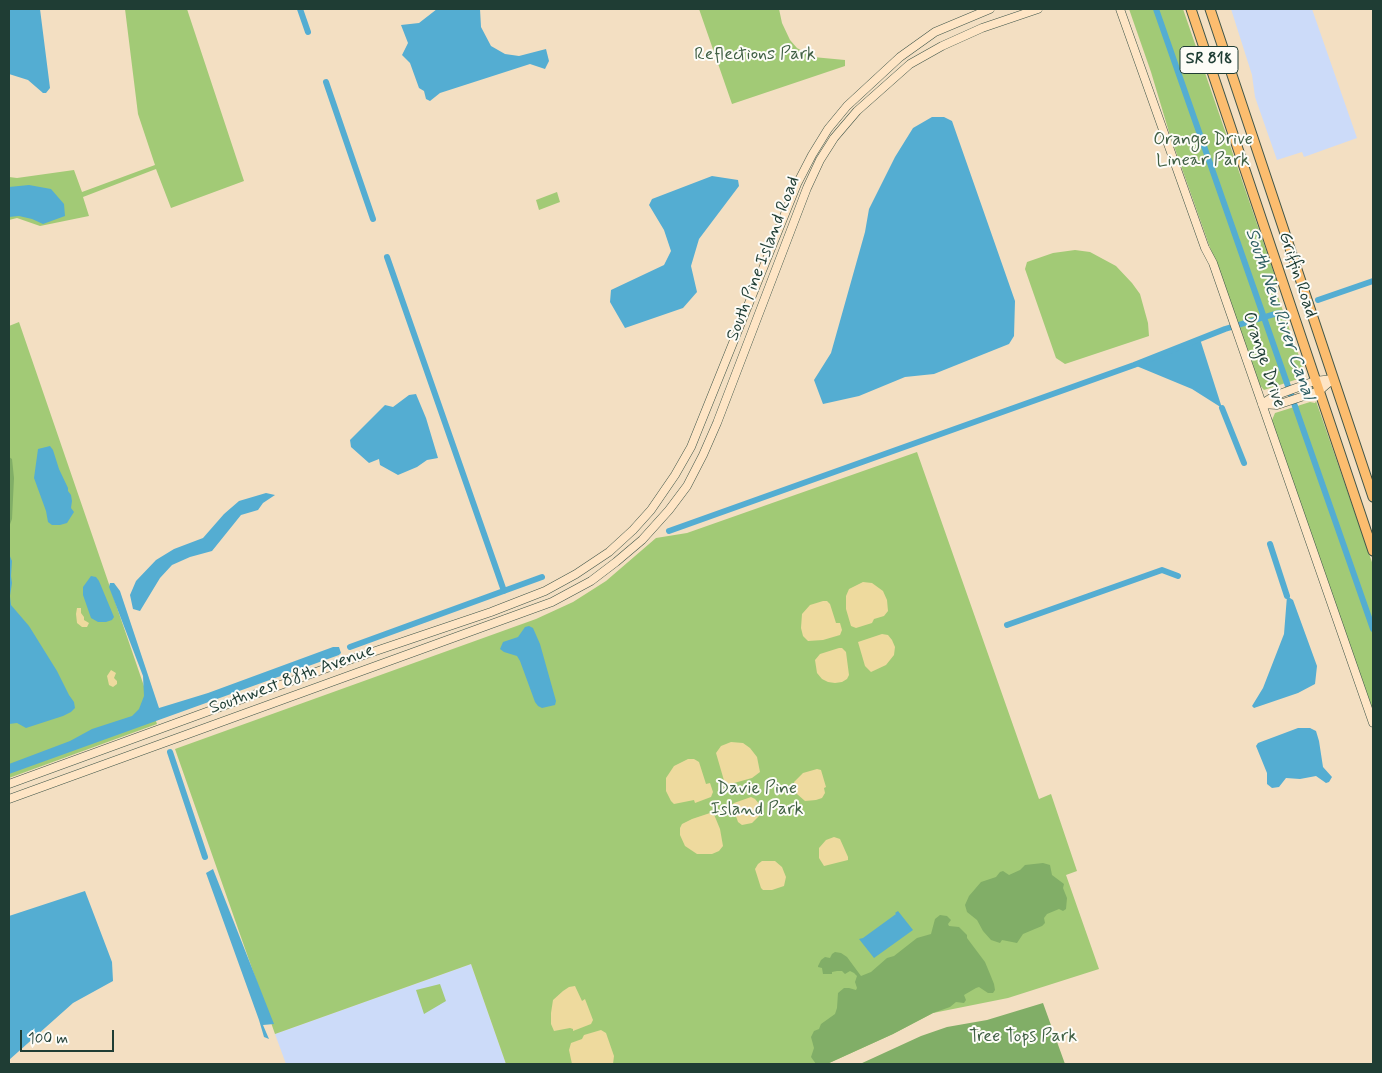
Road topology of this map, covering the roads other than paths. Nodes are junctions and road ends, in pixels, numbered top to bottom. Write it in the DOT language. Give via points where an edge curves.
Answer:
graph roads {
  1 [pos="990,9"];
  2 [pos="1038,9"];
  3 [pos="1120,9"];
  4 [pos="1191,9"];
  5 [pos="1210,9"];
  6 [pos="941,29"];
  7 [pos="948,43"];
  8 [pos="1333,379"];
  9 [pos="1311,383"];
  10 [pos="1314,393"];
  11 [pos="1262,404"];
  12 [pos="1373,496"];
  13 [pos="1373,550"];
  14 [pos="576,574"];
  15 [pos="583,586"];
  16 [pos="1373,723"];
  17 [pos="9,784"];
  18 [pos="9,799"];
  1 -- 6 [label="main road, South Pine Island Road"];
  2 -- 7 [label="main road, South Pine Island Road"];
  3 -- 11 [label="main road, Orange Drive"];
  4 -- 9 [label="main road, Griffin Road / SR 818"];
  5 -- 8 [label="main road, Griffin Road / SR 818"];
  6 -- 7 [label="main road"];
  6 -- 14 [label="main road, South Pine Island Road" via="900,57 847,106 828,129 797,184 691,447 633,530 609,552"];
  7 -- 15 [label="main road, South Pine Island Road" via="910,64 864,105 834,138 806,188 717,423 687,486 642,540"];
  8 -- 9 [label="main road"];
  8 -- 10 [label="main road"];
  8 -- 12 [label="main road, Griffin Road / SR 818"];
  9 -- 10 [label="main road, Griffin Road / SR 818"];
  9 -- 11 [label="main road" via="1274,396"];
  10 -- 11 [label="main road" via="1277,405"];
  10 -- 13 [label="main road, Griffin Road / SR 818"];
  11 -- 16 [label="main road, Orange Drive"];
  14 -- 17 [label="main road, Southwest 88th Avenue" via="545,592"];
  15 -- 18 [label="main road, Southwest 88th Avenue" via="552,602"];
}
